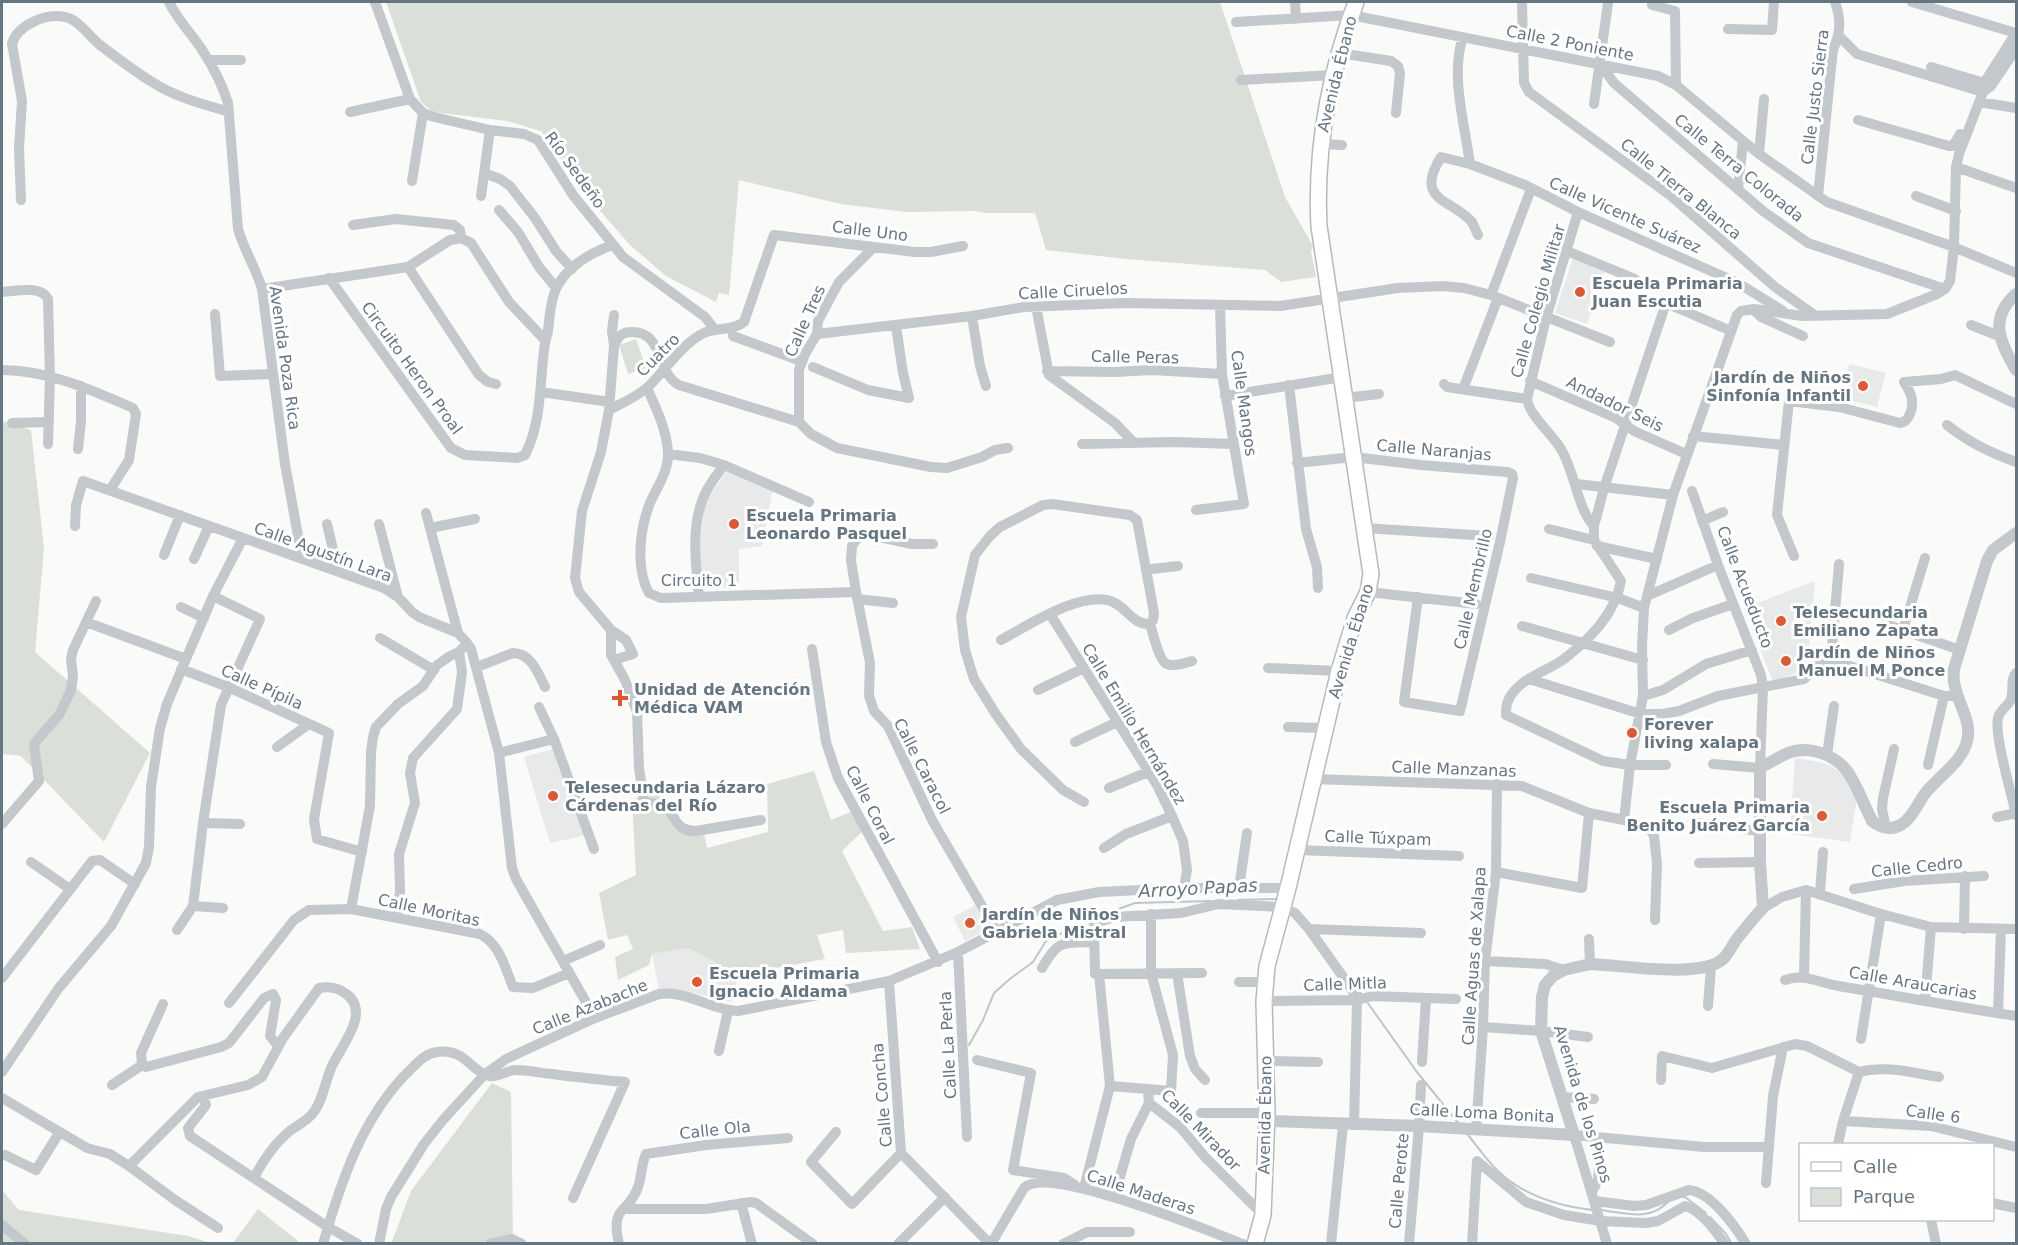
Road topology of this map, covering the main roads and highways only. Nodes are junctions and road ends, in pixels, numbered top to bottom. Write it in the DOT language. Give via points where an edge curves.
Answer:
graph roads {
  1 [pos="1353,8"];
  2 [pos="1255,1244"];
  1 -- 2 [label="main road, Avenida Ébano" via="1333,75 1318,176 1320,226 1371,565 1368,592 1355,618 1339,671 1265,982 1267,1117 1263,1215"];
}
